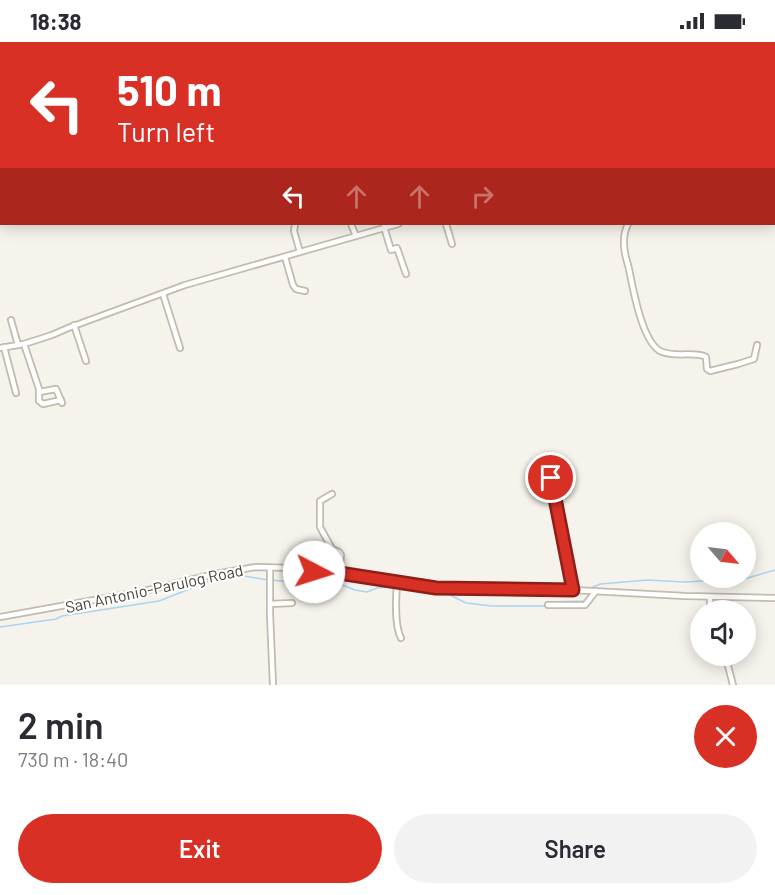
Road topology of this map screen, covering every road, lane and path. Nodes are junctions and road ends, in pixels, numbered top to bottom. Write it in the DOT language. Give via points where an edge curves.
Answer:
graph roads {
  1 [pos="295,225"];
  2 [pos="351,225"];
  3 [pos="370,225"];
  4 [pos="446,225"];
  5 [pos="627,225"];
  6 [pos="387,226"];
  7 [pos="373,231"];
  8 [pos="356,236"];
  9 [pos="452,244"];
  10 [pos="300,252"];
  11 [pos="285,257"];
  12 [pos="406,274"];
  13 [pos="305,291"];
  14 [pos="163,294"];
  15 [pos="11,320"];
  16 [pos="74,325"];
  17 [pos="24,344"];
  18 [pos="18,345"];
  19 [pos="757,345"];
  20 [pos="2,348"];
  21 [pos="180,348"];
  22 [pos="86,360"];
  23 [pos="39,392"];
  24 [pos="16,393"];
  25 [pos="551,478"];
  26 [pos="332,494"];
  27 [pos="270,568"];
  28 [pos="339,573"];
  29 [pos="397,585"];
  30 [pos="573,590"];
  31 [pos="596,591"];
  32 [pos="710,597"];
  33 [pos="775,598"];
  34 [pos="292,603"];
  35 [pos="270,604"];
  36 [pos="548,605"];
  37 [pos="0,617"];
  38 [pos="401,638"];
  39 [pos="728,666"];
  40 [pos="273,685"];
  41 [pos="732,685"];
  1 -- 10 [label="street"];
  2 -- 8 [label="street"];
  3 -- 7 [label="street"];
  4 -- 9 [label="street"];
  5 -- 19 [label="street" via="623,244 637,306 651,343 664,353 702,355 710,371 754,359"];
  6 -- 7 [label="street"];
  6 -- 12 [label="street" via="391,250 398,248"];
  7 -- 8 [label="street"];
  8 -- 10 [label="street"];
  10 -- 11 [label="street"];
  11 -- 13 [label="street" via="293,285"];
  11 -- 14 [label="street"];
  14 -- 16 [label="street"];
  14 -- 21 [label="street"];
  15 -- 18 [label="street"];
  16 -- 17 [label="street"];
  16 -- 22 [label="street"];
  17 -- 18 [label="street"];
  17 -- 23 [label="street"];
  18 -- 20 [label="street"];
  20 -- 24 [label="street"];
  23 -- 23 [label="street" via="42,404 61,401 56,389"];
  25 -- 30 [label="street"];
  26 -- 28 [label="street" via="320,501 320,527 332,549 341,553"];
  27 -- 28 [label="street, San Antonio-Parulog Road"];
  27 -- 35 [label="street"];
  27 -- 37 [label="street, San Antonio-Parulog Road" via="215,574"];
  28 -- 29 [label="street, San Antonio-Parulog Road"];
  29 -- 30 [label="street, San Antonio-Parulog Road"];
  29 -- 38 [label="street" via="395,606"];
  30 -- 31 [label="street, San Antonio-Parulog Road"];
  31 -- 32 [label="street, San Antonio-Parulog Road"];
  31 -- 36 [label="street" via="585,605"];
  32 -- 33 [label="street, San Antonio-Parulog Road"];
  34 -- 35 [label="street"];
  35 -- 40 [label="street"];
  39 -- 41 [label="street"];
}
